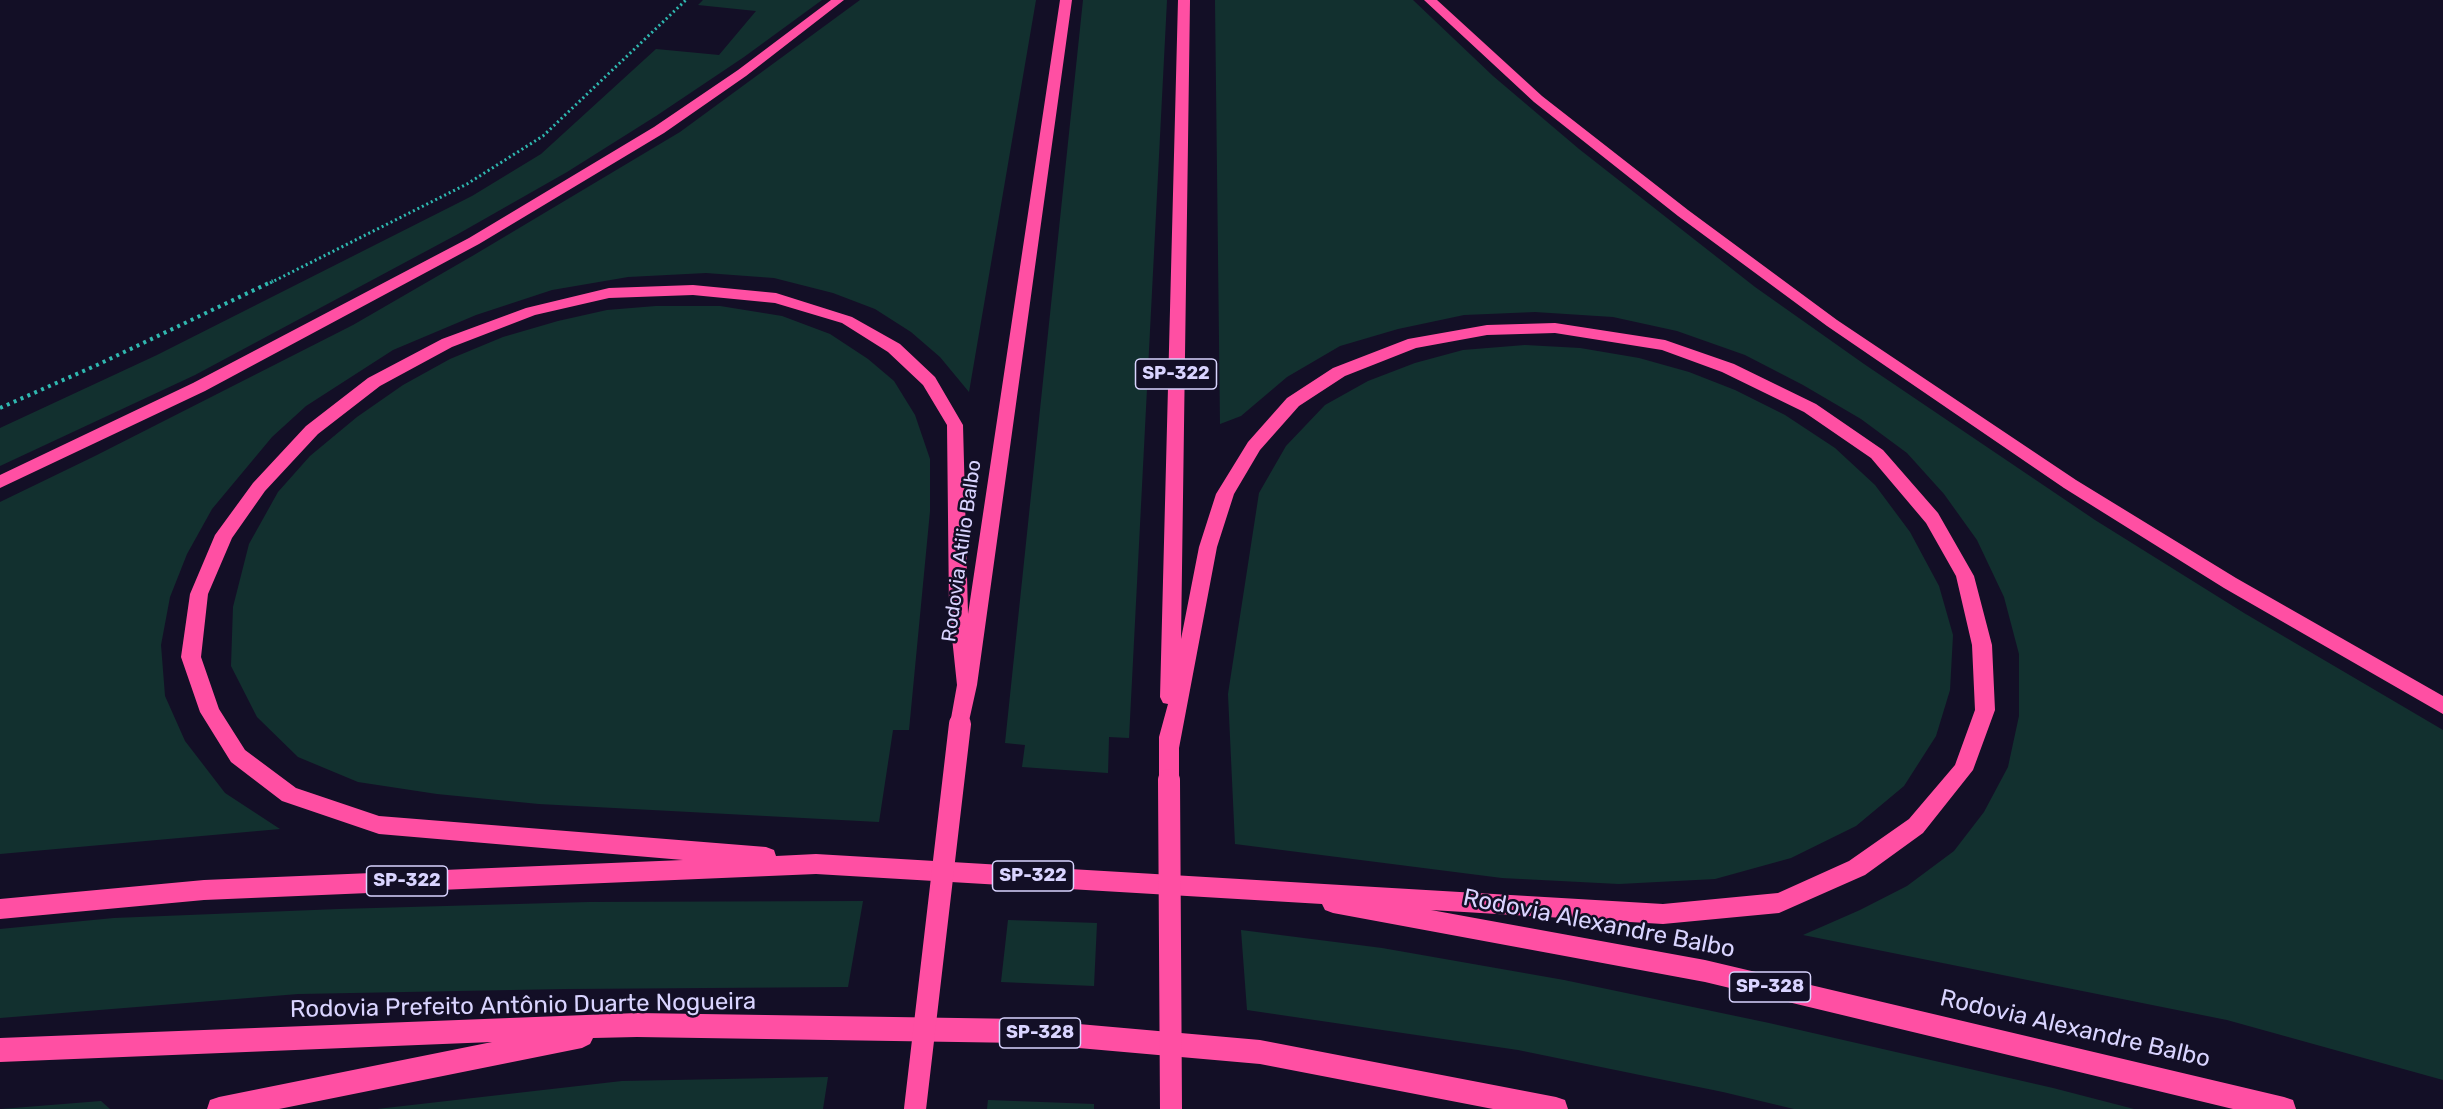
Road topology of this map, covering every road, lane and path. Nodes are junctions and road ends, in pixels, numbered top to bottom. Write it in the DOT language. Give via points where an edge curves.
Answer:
graph roads {
  1 [pos="686,0"];
  2 [pos="838,0"];
  3 [pos="1066,0"];
  4 [pos="1184,0"];
  5 [pos="1430,0"];
  6 [pos="0,408"];
  7 [pos="0,482"];
  8 [pos="967,685"];
  9 [pos="2443,705"];
  10 [pos="1168,748"];
  11 [pos="816,864"];
  12 [pos="1251,889"];
  13 [pos="0,909"];
  14 [pos="637,1025"];
  15 [pos="0,1050"];
  16 [pos="1439,1087"];
  17 [pos="219,1109"];
  18 [pos="915,1109"];
  19 [pos="1171,1109"];
  20 [pos="1509,1109"];
  21 [pos="1556,1109"];
  22 [pos="2284,1109"];
  1 -- 6 [label="path" via="543,136 467,184 292,272"];
  2 -- 7 [label="highway" via="660,130 474,241 209,382"];
  3 -- 8 [label="highway, Rodovia Atilio Balbo"];
  4 -- 10 [label="highway, SP-322"];
  5 -- 9 [label="highway" via="1538,99 1832,323 2070,484 2230,584"];
  8 -- 11 [label="highway" via="958,609 955,425 929,381 894,348 847,320 776,298 693,290 609,293 531,311 447,342 374,382 312,429 259,487 224,535 199,594 191,657 210,712 238,756 289,795 379,825 753,855"];
  8 -- 18 [label="highway, Rodovia Atilio Balbo, bridge"];
  10 -- 12 [label="highway" via="1208,547 1225,494 1254,446 1293,402 1339,372 1413,343 1487,330 1555,328 1665,345 1728,368 1809,408 1877,454 1932,518 1965,576 1982,645 1984,710 1963,770 1916,826 1857,868 1779,903 1663,914"];
  10 -- 19 [label="highway, SP-322, bridge"];
  11 -- 12 [label="highway, SP-322"];
  11 -- 13 [label="highway, SP-322" via="204,890"];
  12 -- 22 [label="highway, Rodovia Alexandre Balbo / SP-328" via="1705,971"];
  14 -- 15 [label="highway, Rodovia Prefeito Antônio Duarte Nogueira"];
  14 -- 16 [label="highway, Rodovia Prefeito Antônio Duarte Nogueira / SP-328" via="1022,1031 1260,1052"];
  14 -- 17 [label="highway"];
  16 -- 20 [label="highway"];
  16 -- 21 [label="highway, SP-328"];
}
